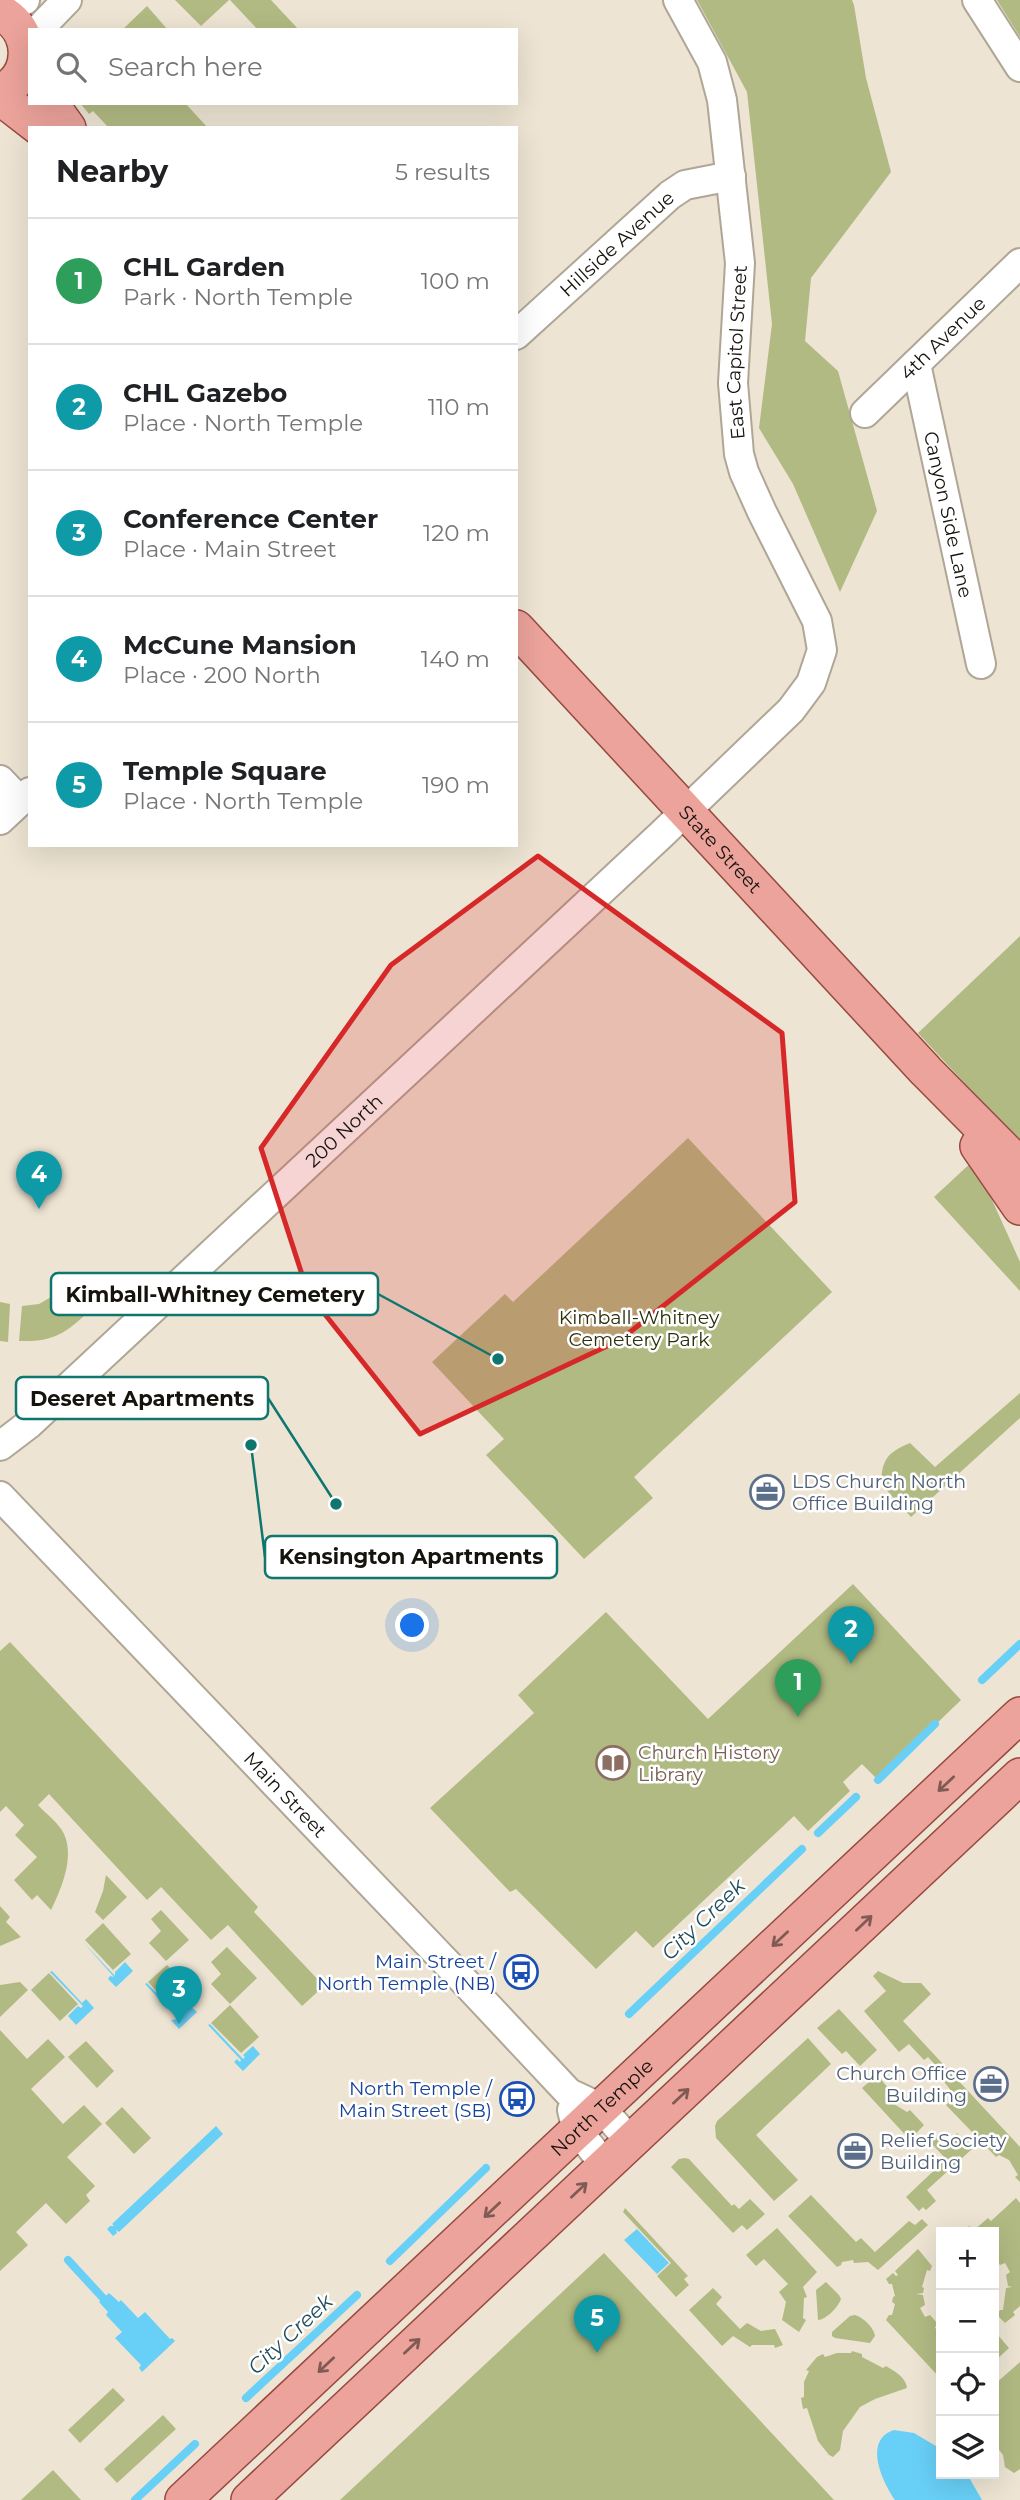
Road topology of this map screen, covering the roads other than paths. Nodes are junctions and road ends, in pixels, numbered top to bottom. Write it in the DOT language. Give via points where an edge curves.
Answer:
graph roads {
  1 [pos="68,0"];
  2 [pos="678,0"];
  3 [pos="977,0"];
  4 [pos="9,8"];
  5 [pos="47,28"];
  6 [pos="28,47"];
  7 [pos="28,55"];
  8 [pos="1020,67"];
  9 [pos="0,95"];
  10 [pos="51,105"];
  11 [pos="38,126"];
  12 [pos="67,126"];
  13 [pos="731,176"];
  14 [pos="1020,263"];
  15 [pos="518,333"];
  16 [pos="916,365"];
  17 [pos="865,413"];
  18 [pos="518,630"];
  19 [pos="981,664"];
  20 [pos="0,780"];
  21 [pos="17,804"];
  22 [pos="686,811"];
  23 [pos="926,1071"];
  24 [pos="1020,1166"];
  25 [pos="1020,1207"];
  26 [pos="0,1446"];
  27 [pos="0,1496"];
  28 [pos="1020,1715"];
  29 [pos="1020,1776"];
  30 [pos="589,2119"];
  31 [pos="631,2143"];
  32 [pos="605,2165"];
  33 [pos="183,2500"];
  34 [pos="249,2500"];
  1 -- 5 [label="street"];
  2 -- 13 [label="street, East Capitol Street" via="712,62 722,100"];
  3 -- 8 [label="street"];
  4 -- 6 [label="main road"];
  7 -- 9 [label="main road" via="15,83"];
  9 -- 11 [label="main road"];
  10 -- 12 [label="main road"];
  13 -- 15 [label="street, Hillside Avenue" via="685,185 670,195"];
  13 -- 22 [label="street, East Capitol Street" via="740,263 733,383 738,454 814,615 822,650 818,668 802,696"];
  14 -- 16 [label="street, 4th Avenue"];
  16 -- 17 [label="street, 4th Avenue"];
  16 -- 19 [label="street, Canyon Side Lane"];
  18 -- 22 [label="main road, State Street"];
  20 -- 21 [label="street"];
  22 -- 23 [label="main road, State Street"];
  22 -- 26 [label="street, 200 North" via="29,1424"];
  23 -- 24 [label="main road, State Street"];
  23 -- 25 [label="main road, State Street"];
  27 -- 30 [label="street, Main Street" via="464,1981"];
  28 -- 30 [label="main road, North Temple, one-way"];
  31 -- 29 [label="main road, one-way"];
  30 -- 31 [label="street, Main Street"];
  30 -- 32 [label="street, Main Street"];
  30 -- 33 [label="main road, North Temple, one-way"];
  31 -- 32 [label="main road"];
  34 -- 32 [label="main road, one-way"];
}
